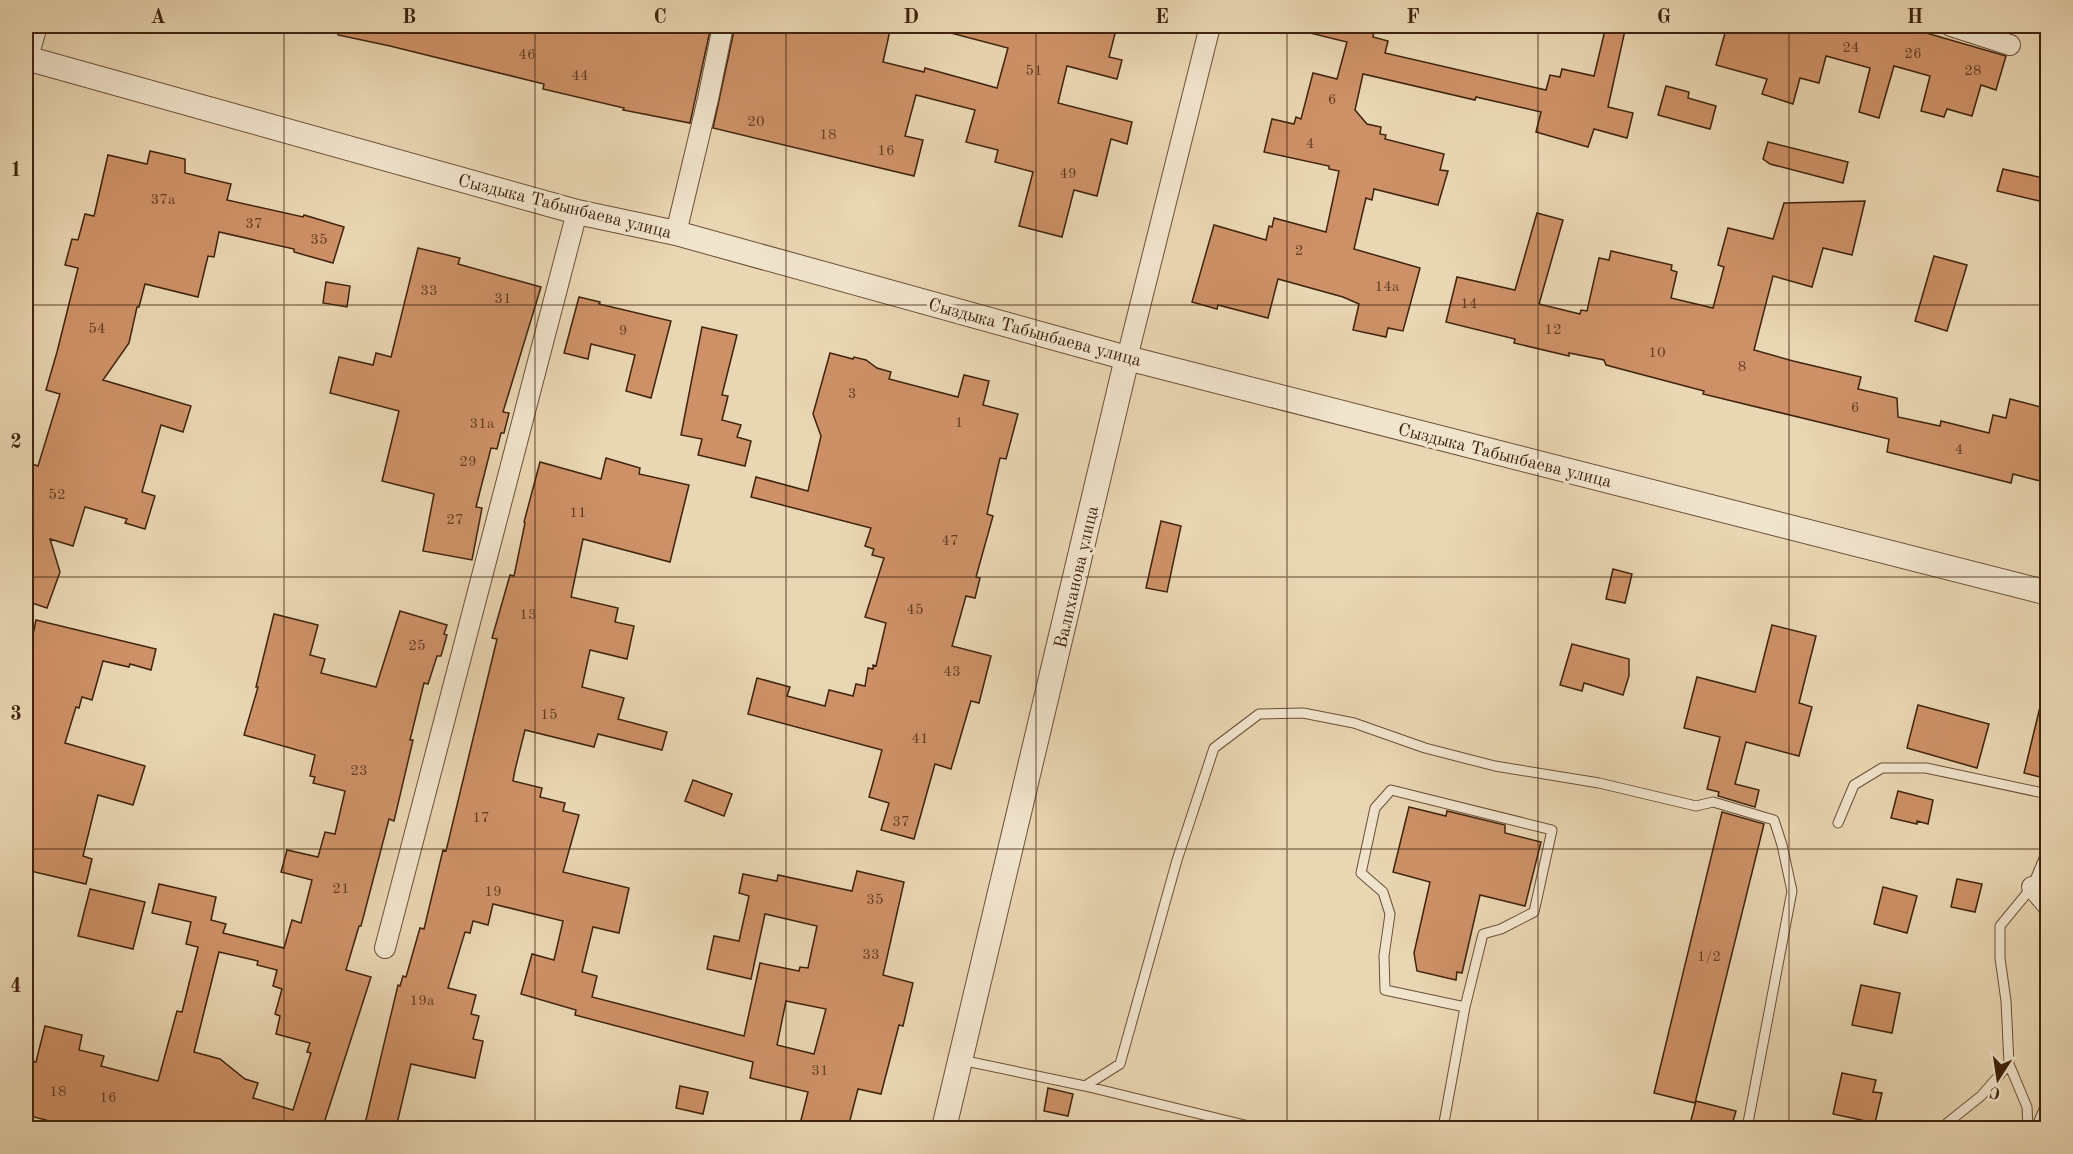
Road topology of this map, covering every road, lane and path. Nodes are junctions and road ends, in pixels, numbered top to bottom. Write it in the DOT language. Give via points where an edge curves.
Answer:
graph roads {
  1 [pos="37,26"];
  2 [pos="723,26"];
  3 [pos="1210,26"];
  4 [pos="1951,26"];
  5 [pos="2010,45"];
  6 [pos="26,60"];
  7 [pos="577,212"];
  8 [pos="676,233"];
  9 [pos="1127,358"];
  10 [pos="2048,593"];
  11 [pos="2048,794"];
  12 [pos="1838,823"];
  13 [pos="2048,849"];
  14 [pos="2031,887"];
  15 [pos="2048,906"];
  16 [pos="385,948"];
  17 [pos="1465,1006"];
  18 [pos="961,1060"];
  19 [pos="2009,1064"];
  20 [pos="1085,1086"];
  21 [pos="2048,1100"];
  22 [pos="944,1128"];
  23 [pos="1257,1128"];
  24 [pos="1443,1128"];
  25 [pos="1747,1128"];
  26 [pos="1941,1128"];
  27 [pos="2028,1128"];
  28 [pos="2036,1128"];
  1 -- 6 [label="street"];
  2 -- 8 [label="street"];
  3 -- 9 [label="street, Валиханова улица"];
  4 -- 5 [label="street"];
  6 -- 7 [label="street, Сыздыка Табынбаева улица"];
  7 -- 8 [label="street, Сыздыка Табынбаева улица"];
  7 -- 16 [label="street"];
  8 -- 9 [label="street, Сыздыка Табынбаева улица"];
  9 -- 10 [label="street, Сыздыка Табынбаева улица"];
  9 -- 18 [label="street, Валиханова улица"];
  11 -- 12 [label="lane" via="1926,768 1882,768 1854,785"];
  13 -- 14 [label="lane"];
  14 -- 15 [label="street"];
  14 -- 19 [label="lane" via="2000,926"];
  17 -- 17 [label="lane" via="1483,934 1534,912 1552,830 1391,790 1375,808 1361,873 1383,892 1390,914 1384,956 1385,990"];
  17 -- 24 [label="lane"];
  18 -- 20 [label="lane"];
  18 -- 22 [label="street, Валиханова улица"];
  19 -- 26 [label="lane" via="1981,1095"];
  19 -- 27 [label="lane" via="2027,1107"];
  20 -- 23 [label="lane"];
  20 -- 25 [label="lane" via="1120,1064 1177,860 1214,748 1259,714 1303,714 1354,723 1425,748 1496,766 1599,783 1696,806 1713,802 1774,820 1792,891"];
  21 -- 28 [label="lane"];
}
